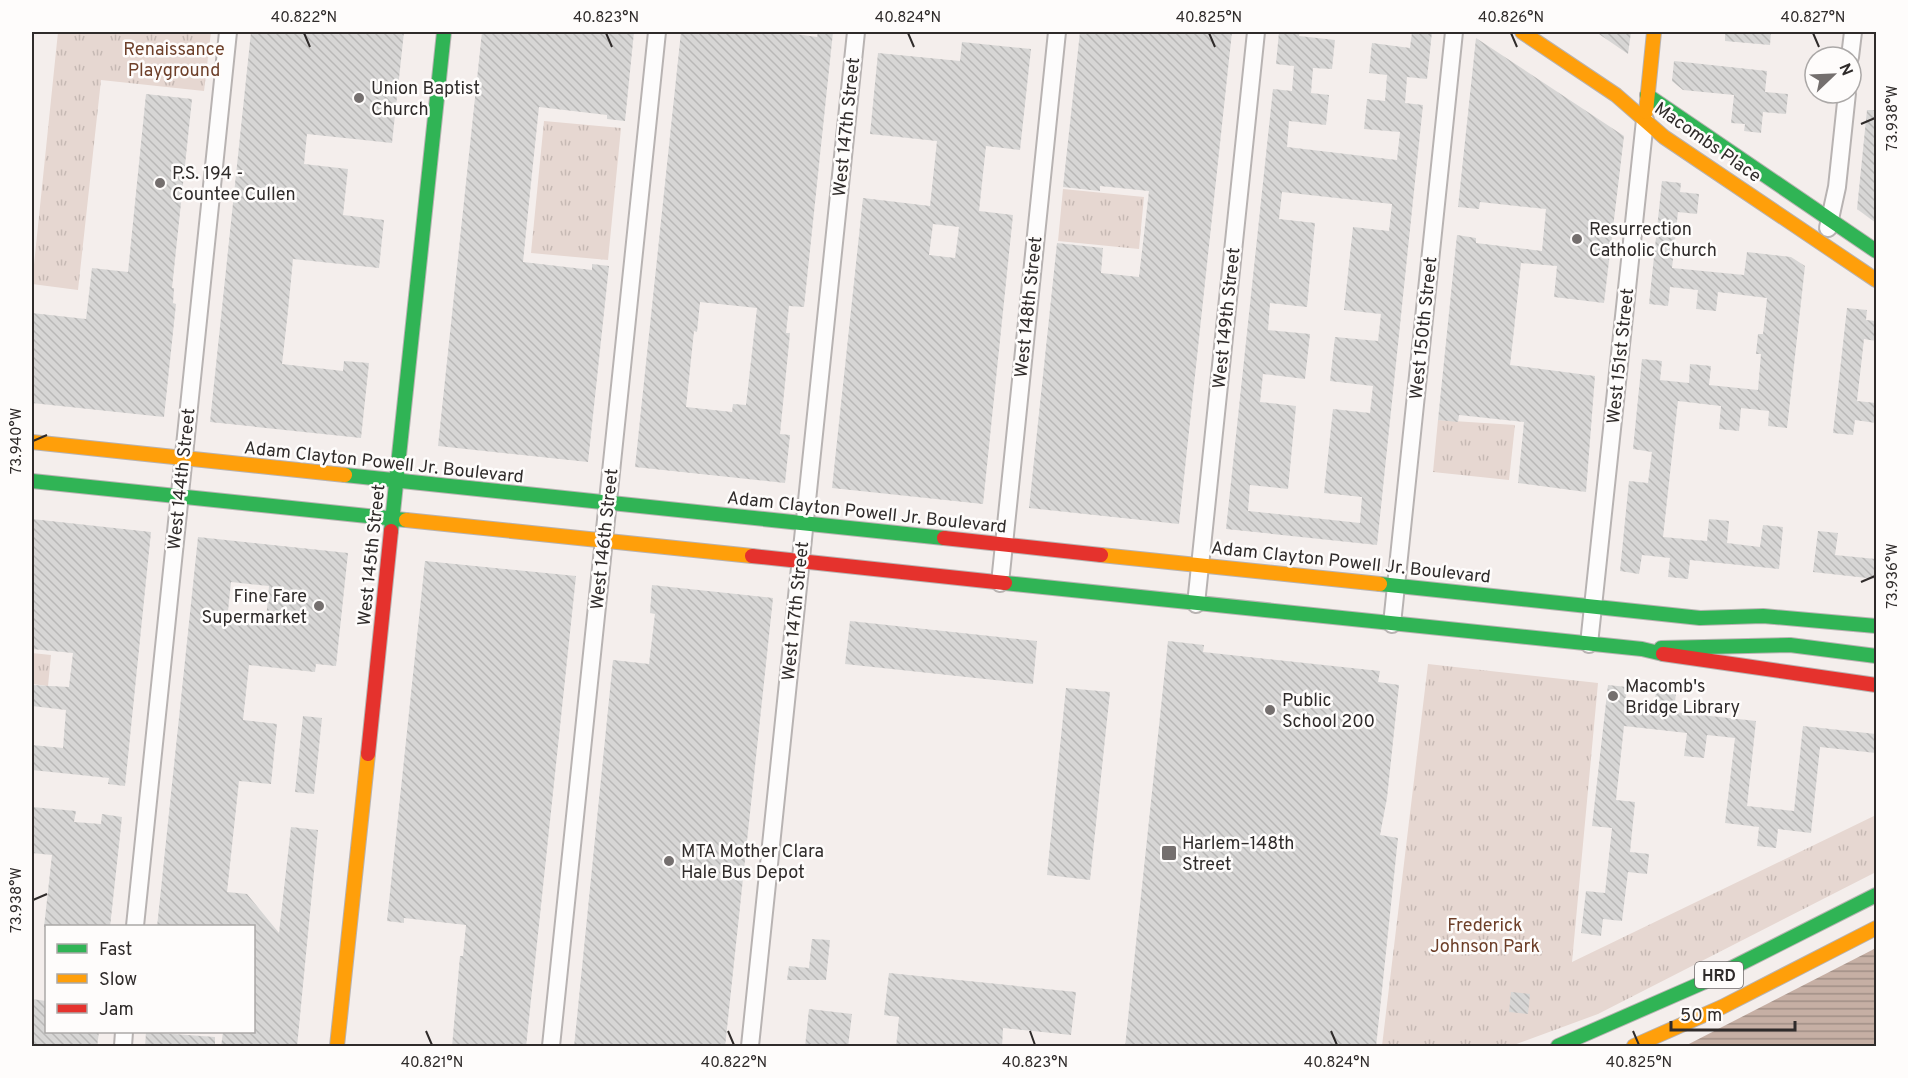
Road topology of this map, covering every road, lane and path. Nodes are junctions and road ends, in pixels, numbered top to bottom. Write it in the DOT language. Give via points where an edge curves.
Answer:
graph roads {
  1 [pos="228,32"];
  2 [pos="444,32"];
  3 [pos="657,32"];
  4 [pos="856,32"];
  5 [pos="1057,32"];
  6 [pos="1256,32"];
  7 [pos="1454,32"];
  8 [pos="1521,32"];
  9 [pos="1654,32"];
  10 [pos="1647,96"];
  11 [pos="1846,105"];
  12 [pos="1645,120"];
  13 [pos="1830,220"];
  14 [pos="1822,242"];
  15 [pos="1876,251"];
  16 [pos="1876,280"];
  17 [pos="32,442"];
  18 [pos="183,459"];
  19 [pos="32,481"];
  20 [pos="396,481"];
  21 [pos="179,496"];
  22 [pos="608,503"];
  23 [pos="393,520"];
  24 [pos="804,524"];
  25 [pos="604,542"];
  26 [pos="1004,544"];
  27 [pos="800,562"];
  28 [pos="1200,565"];
  29 [pos="1000,583"];
  30 [pos="1396,585"];
  31 [pos="1196,604"];
  32 [pos="1593,606"];
  33 [pos="1700,618"];
  34 [pos="1392,624"];
  35 [pos="1876,626"];
  36 [pos="1589,644"];
  37 [pos="1790,645"];
  38 [pos="1642,649"];
  39 [pos="1876,656"];
  40 [pos="1787,674"];
  41 [pos="1876,685"];
  42 [pos="1876,895"];
  43 [pos="135,925"];
  44 [pos="1876,928"];
  45 [pos="337,1047"];
  46 [pos="551,1047"];
  47 [pos="750,1047"];
  48 [pos="1558,1047"];
  49 [pos="1634,1047"];
  1 -- 18 [label="street, West 144th Street"];
  2 -- 20 [label="main road, West 145th Street"];
  3 -- 22 [label="street, West 146th Street"];
  4 -- 24 [label="street, West 147th Street"];
  5 -- 26 [label="street, West 148th Street"];
  6 -- 28 [label="street, West 149th Street"];
  7 -- 30 [label="street, West 150th Street"];
  8 -- 12 [label="main road, Macombs Place"];
  9 -- 10 [label="main road, West 151st Street"];
  10 -- 12 [label="main road, West 151st Street"];
  10 -- 13 [label="main road, Macombs Place"];
  11 -- 13 [label="street" via="1838,187"];
  12 -- 14 [label="main road, Macombs Place" via="1664,137"];
  12 -- 32 [label="street, West 151st Street"];
  13 -- 14 [label="street"];
  13 -- 15 [label="main road, Macombs Place"];
  14 -- 16 [label="main road, Macombs Place"];
  17 -- 18 [label="main road, Adam Clayton Powell Jr. Boulevard"];
  18 -- 20 [label="main road, Adam Clayton Powell Jr. Boulevard"];
  18 -- 21 [label="street, West 144th Street"];
  19 -- 21 [label="main road, Adam Clayton Powell Jr. Boulevard"];
  20 -- 22 [label="main road, Adam Clayton Powell Jr. Boulevard"];
  20 -- 23 [label="main road, West 145th Street"];
  21 -- 23 [label="main road, Adam Clayton Powell Jr. Boulevard"];
  21 -- 43 [label="street, West 144th Street"];
  22 -- 24 [label="main road, Adam Clayton Powell Jr. Boulevard"];
  22 -- 25 [label="street, West 146th Street"];
  23 -- 25 [label="main road, Adam Clayton Powell Jr. Boulevard"];
  23 -- 45 [label="main road, West 145th Street"];
  24 -- 26 [label="main road, Adam Clayton Powell Jr. Boulevard"];
  24 -- 27 [label="street, West 147th Street"];
  25 -- 27 [label="main road, Adam Clayton Powell Jr. Boulevard"];
  25 -- 46 [label="street, West 146th Street"];
  26 -- 28 [label="main road, Adam Clayton Powell Jr. Boulevard"];
  26 -- 29 [label="street, West 148th Street"];
  27 -- 29 [label="main road, Adam Clayton Powell Jr. Boulevard"];
  27 -- 47 [label="street, West 147th Street"];
  28 -- 30 [label="main road, Adam Clayton Powell Jr. Boulevard"];
  28 -- 31 [label="street, West 149th Street"];
  29 -- 31 [label="main road, Adam Clayton Powell Jr. Boulevard"];
  30 -- 32 [label="main road, Adam Clayton Powell Jr. Boulevard"];
  30 -- 34 [label="street, West 150th Street"];
  31 -- 34 [label="main road, Adam Clayton Powell Jr. Boulevard"];
  32 -- 33 [label="main road, Adam Clayton Powell Jr. Boulevard"];
  32 -- 36 [label="street, West 151st Street"];
  33 -- 35 [label="main road, Adam Clayton Powell Jr. Boulevard" via="1763,616"];
  33 -- 37 [label="main road, Adam Clayton Powell Jr. Boulevard" via="1761,630"];
  34 -- 36 [label="main road, Adam Clayton Powell Jr. Boulevard"];
  36 -- 38 [label="main road, Adam Clayton Powell Jr. Boulevard"];
  37 -- 38 [label="main road, Adam Clayton Powell Jr. Boulevard"];
  37 -- 39 [label="main road, Adam Clayton Powell Jr. Boulevard"];
  37 -- 40 [label="main road"];
  38 -- 40 [label="main road, Adam Clayton Powell Jr. Boulevard"];
  40 -- 41 [label="main road, Adam Clayton Powell Jr. Boulevard"];
  42 -- 48 [label="main road, HRD" via="1702,983"];
  44 -- 49 [label="main road, HRD"];
}
